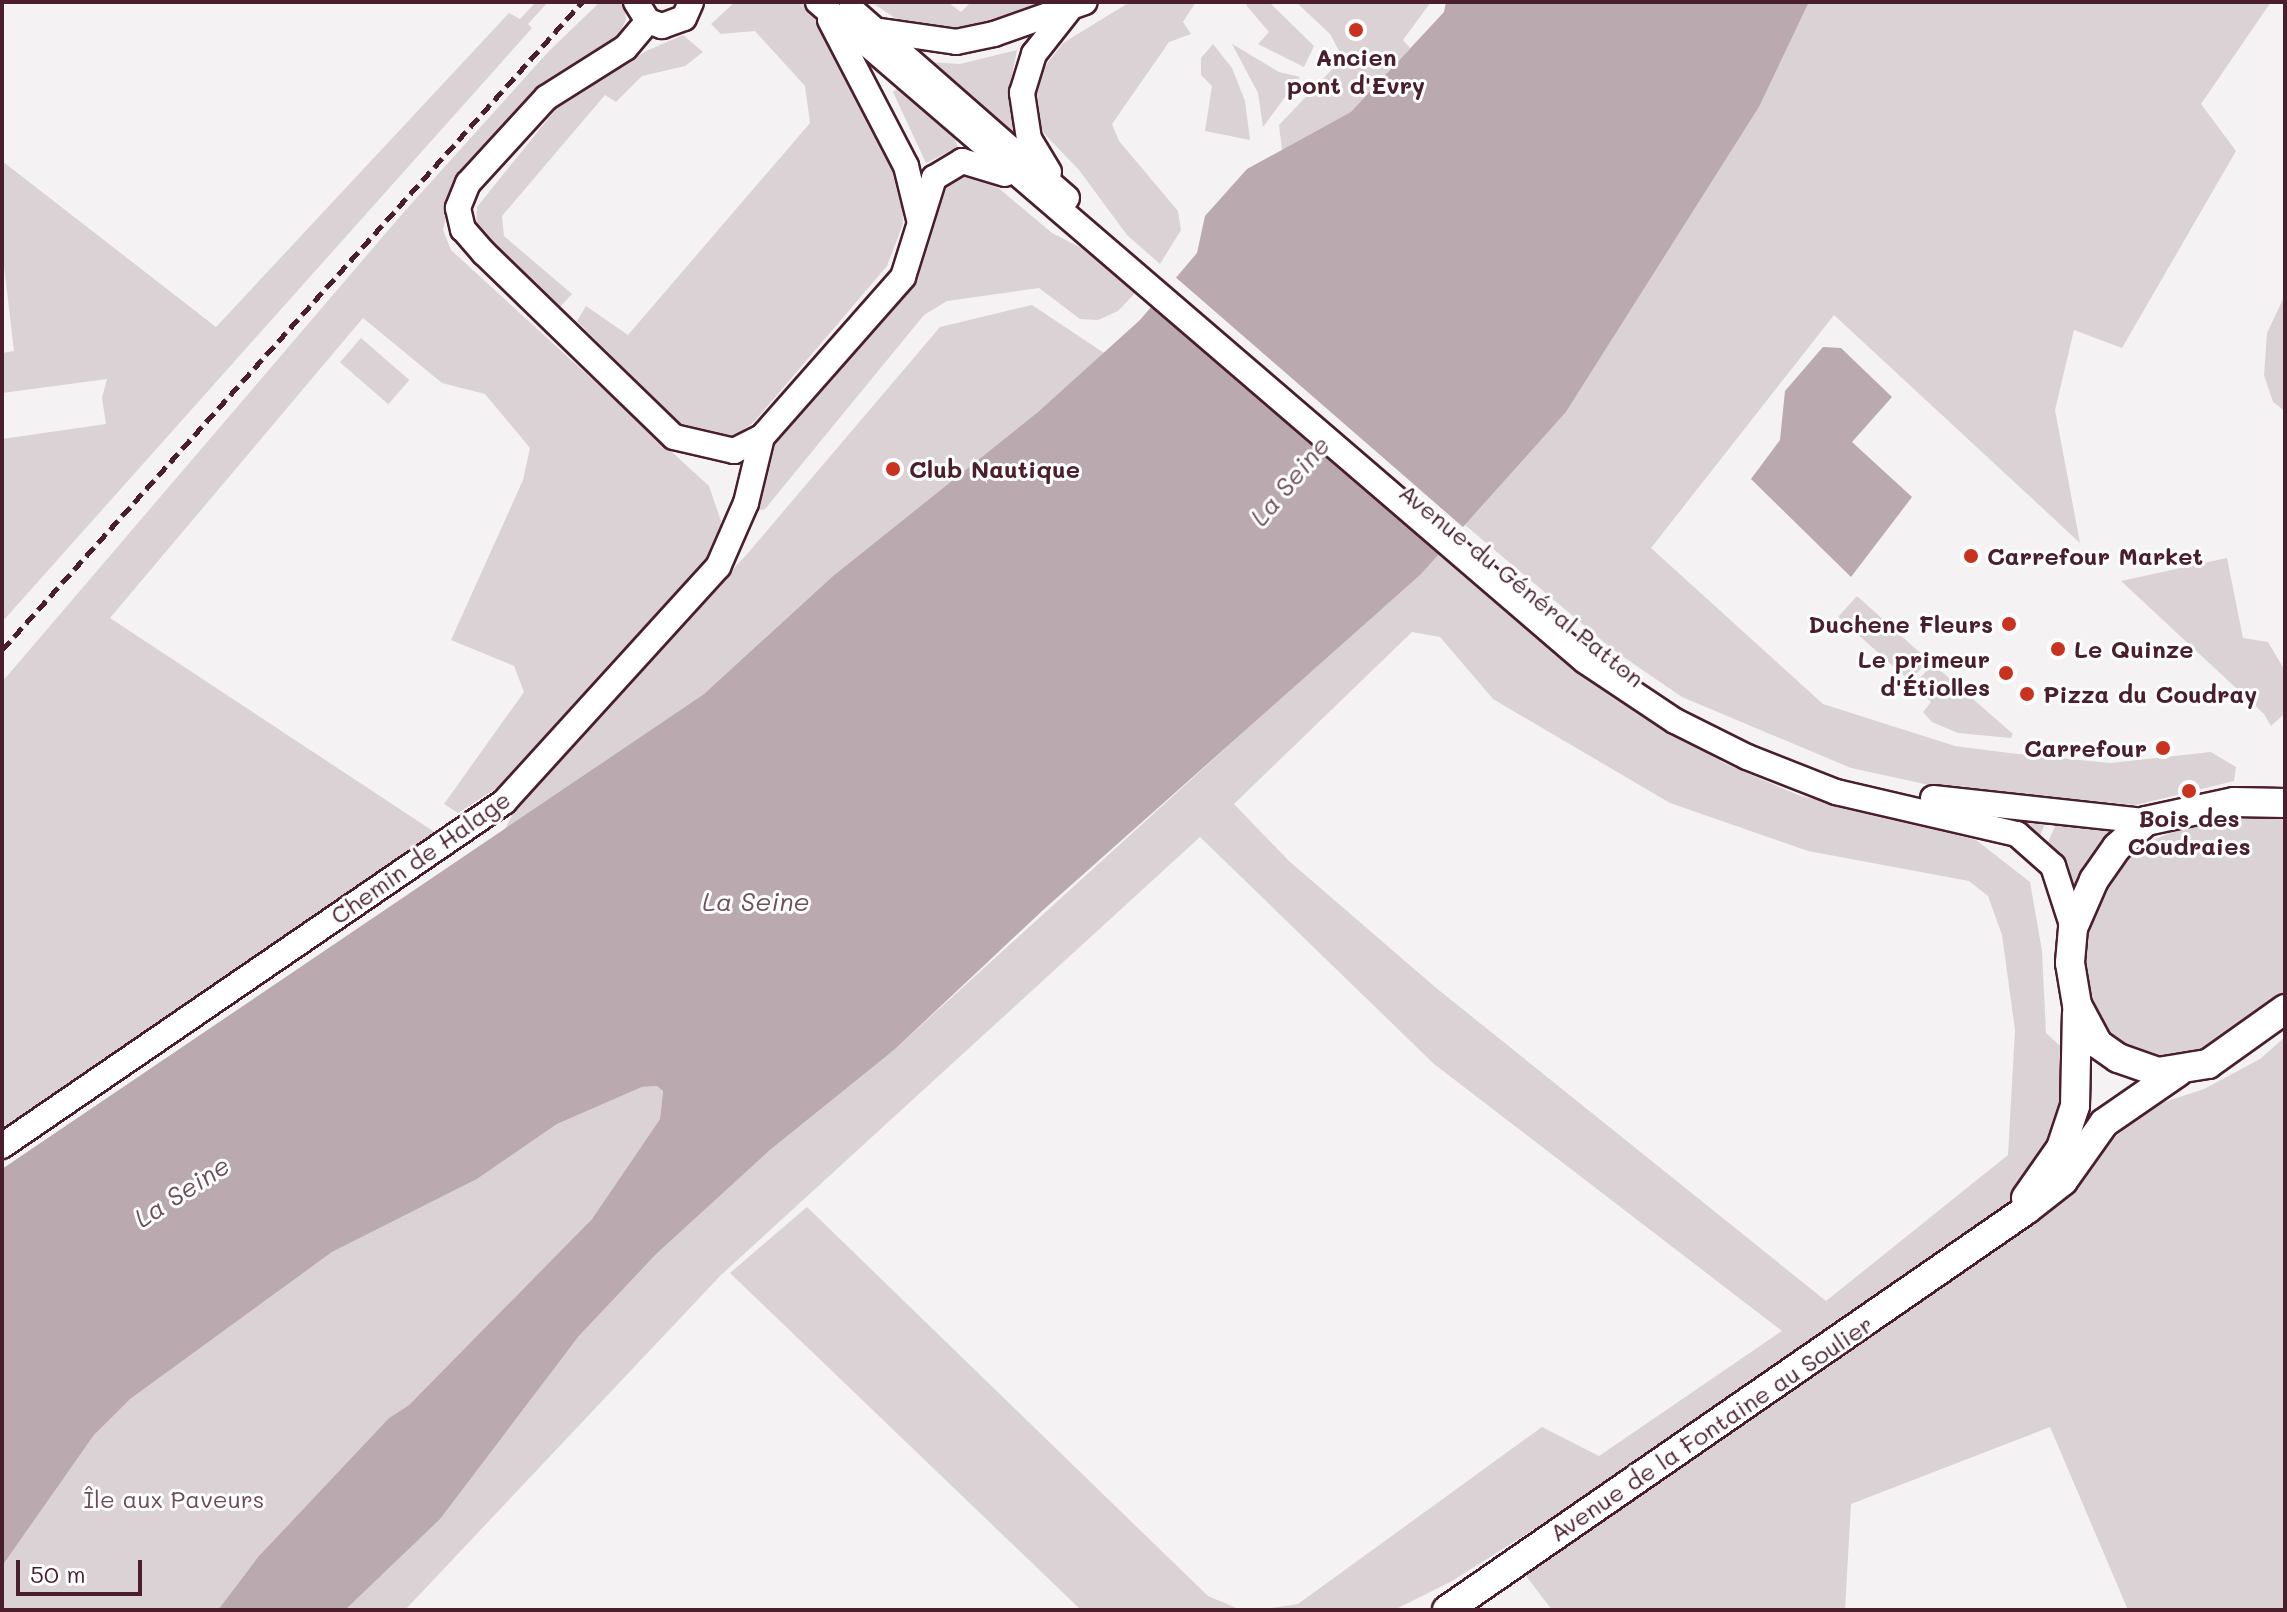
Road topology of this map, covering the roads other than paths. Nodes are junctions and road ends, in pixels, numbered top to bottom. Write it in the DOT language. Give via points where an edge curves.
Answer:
graph roads {
  1 [pos="691,2"];
  2 [pos="827,3"];
  3 [pos="1076,7"];
  4 [pos="642,12"];
  5 [pos="875,29"];
  6 [pos="1025,183"];
  7 [pos="1063,194"];
  8 [pos="920,223"];
  9 [pos="1105,241"];
  10 [pos="762,437"];
  11 [pos="734,451"];
  12 [pos="746,503"];
  13 [pos="1508,588"];
  14 [pos="2285,803"];
  15 [pos="2146,821"];
  16 [pos="2073,928"];
  17 [pos="2077,1005"];
  18 [pos="2285,1009"];
  19 [pos="2178,1072"];
  20 [pos="2,1146"];
  21 [pos="1975,1245"];
  22 [pos="1447,1610"];
  1 -- 4 [label="main road" via="677,23 662,26"];
  2 -- 5 [label="main road"];
  2 -- 6 [label="main road"];
  2 -- 8 [label="main road" via="906,166"];
  3 -- 5 [label="main road" via="956,42 929,42"];
  3 -- 7 [label="main road" via="1034,54 1022,93 1029,139"];
  4 -- 11 [label="main road" via="625,48 546,98 468,183 458,208 463,229 484,253 674,437"];
  5 -- 7 [label="main road"];
  6 -- 8 [label="main road" via="988,165 962,161 934,178"];
  6 -- 9 [label="main road"];
  7 -- 9 [label="main road"];
  8 -- 10 [label="main road" via="903,277"];
  9 -- 13 [label="main road, Avenue du Général Patton"];
  10 -- 11 [label="main road"];
  10 -- 12 [label="main road, Chemin de Halage"];
  11 -- 12 [label="main road"];
  12 -- 20 [label="main road, Chemin de Halage" via="718,567 699,591 504,802"];
  13 -- 15 [label="main road, Avenue du Général Patton" via="1681,709 1840,779 1952,802"];
  13 -- 16 [label="main road, Avenue du Général Patton" via="1585,661 1675,721 1747,757 1836,792 2017,834 2053,866"];
  14 -- 15 [label="main road" via="2234,802"];
  15 -- 16 [label="main road" via="2105,863"];
  16 -- 17 [label="main road" via="2070,963"];
  17 -- 19 [label="main road" via="2098,1044 2118,1058 2158,1072"];
  17 -- 21 [label="main road, Avenue de la Fontaine au Soulier" via="2075,1106 2061,1148 2031,1193"];
  18 -- 19 [label="main road" via="2208,1064"];
  19 -- 21 [label="main road, Avenue de la Fontaine au Soulier" via="2104,1123 2063,1181"];
  21 -- 22 [label="main road, Avenue de la Fontaine au Soulier"];
}
